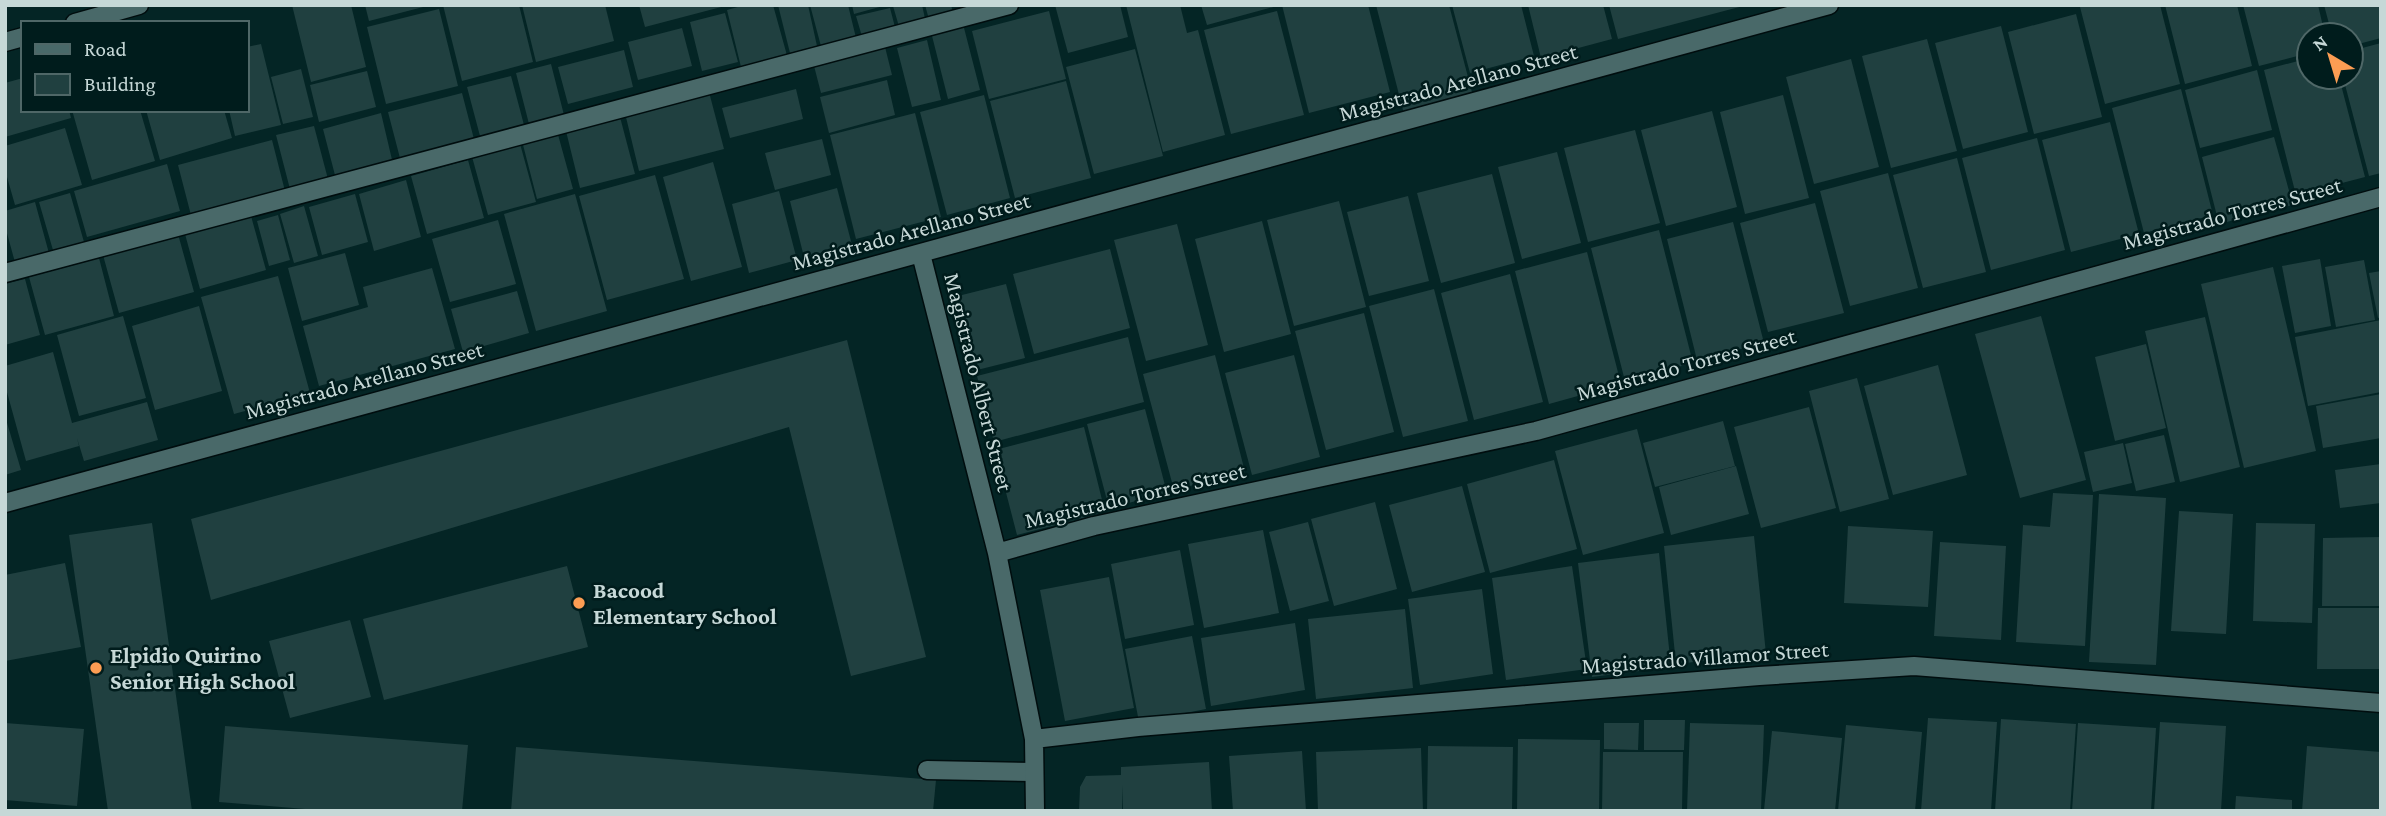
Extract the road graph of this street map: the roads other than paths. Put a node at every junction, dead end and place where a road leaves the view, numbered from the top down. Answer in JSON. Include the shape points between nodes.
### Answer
{"nodes":[{"id":1,"x":139,"y":5,"type":"edge"},
{"id":2,"x":1009,"y":5,"type":"edge"},
{"id":3,"x":1829,"y":5,"type":"edge"},
{"id":4,"x":82,"y":21,"type":"edge"},
{"id":5,"x":2381,"y":197,"type":"edge"},
{"id":6,"x":921,"y":254,"type":"junction"},
{"id":7,"x":5,"y":273,"type":"edge"},
{"id":8,"x":5,"y":503,"type":"edge"},
{"id":9,"x":997,"y":553,"type":"junction"},
{"id":10,"x":2381,"y":703,"type":"edge"},
{"id":11,"x":1034,"y":740,"type":"junction"},
{"id":12,"x":927,"y":769,"type":"dead end"},
{"id":13,"x":1034,"y":772,"type":"junction"},
{"id":14,"x":1035,"y":811,"type":"edge"}],
"edges":[{"from":1,"to":4,"type":"street"},
{"from":2,"to":7,"type":"street"},
{"from":3,"to":6,"type":"street","name":"Magistrado Arellano Street"},
{"from":5,"to":9,"type":"street","name":"Magistrado Torres Street","via":[[1536,431],[1094,526]]},
{"from":6,"to":8,"type":"street","name":"Magistrado Arellano Street"},
{"from":6,"to":9,"type":"street","name":"Magistrado Albert Street"},
{"from":9,"to":11,"type":"street","name":"Magistrado Albert Street"},
{"from":10,"to":11,"type":"street","name":"Magistrado Villamor Street","via":[[1914,666],[1138,727]]},
{"from":11,"to":13,"type":"street","name":"Magistrado Albert Street"},
{"from":12,"to":13,"type":"street"},
{"from":13,"to":14,"type":"street","name":"Magistrado Albert Street"}]}
